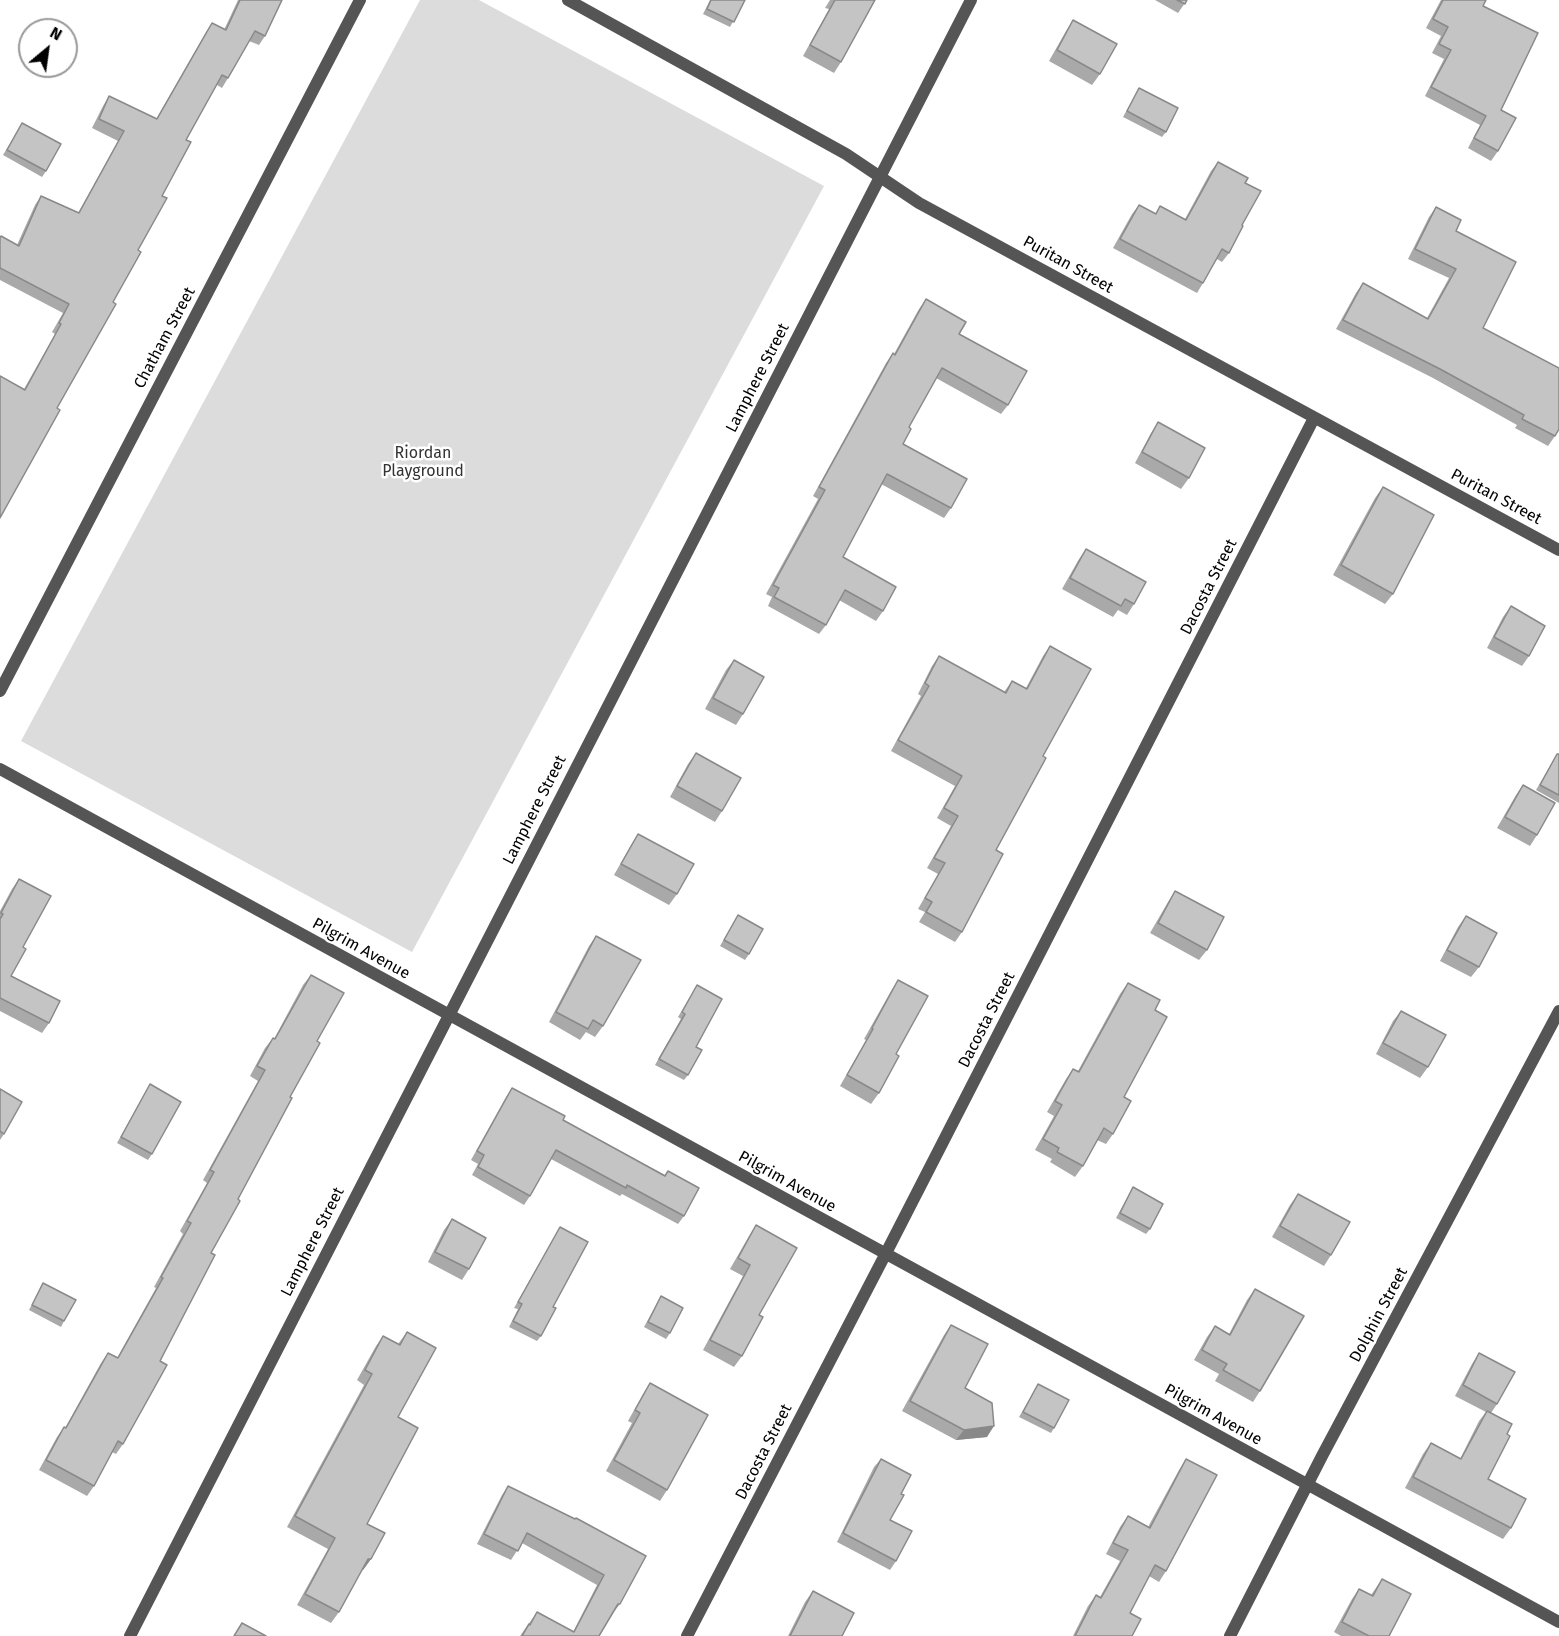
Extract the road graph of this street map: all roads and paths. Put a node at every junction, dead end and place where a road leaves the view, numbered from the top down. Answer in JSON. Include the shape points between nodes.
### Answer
{"nodes":[{"id":1,"x":360,"y":0,"type":"edge"},
{"id":2,"x":568,"y":0,"type":"edge"},
{"id":3,"x":971,"y":0,"type":"edge"},
{"id":4,"x":881,"y":176,"type":"junction"},
{"id":5,"x":1314,"y":418,"type":"junction"},
{"id":6,"x":1559,"y":550,"type":"edge"},
{"id":7,"x":0,"y":691,"type":"edge"},
{"id":8,"x":0,"y":769,"type":"edge"},
{"id":9,"x":1559,"y":1011,"type":"edge"},
{"id":10,"x":448,"y":1016,"type":"junction"},
{"id":11,"x":885,"y":1255,"type":"junction"},
{"id":12,"x":1308,"y":1485,"type":"junction"},
{"id":13,"x":1559,"y":1622,"type":"edge"},
{"id":14,"x":130,"y":1636,"type":"edge"},
{"id":15,"x":687,"y":1636,"type":"edge"},
{"id":16,"x":1230,"y":1636,"type":"edge"}],
"edges":[{"from":1,"to":7,"type":"street","name":"Chatham Street"},
{"from":2,"to":4,"type":"street","name":"Puritan Street"},
{"from":3,"to":4,"type":"street","name":"Lamphere Street"},
{"from":4,"to":5,"type":"street","name":"Puritan Street","via":[[919,203]]},
{"from":4,"to":10,"type":"street","name":"Lamphere Street"},
{"from":5,"to":6,"type":"street","name":"Puritan Street"},
{"from":5,"to":11,"type":"street","name":"Dacosta Street"},
{"from":8,"to":10,"type":"street","name":"Pilgrim Avenue"},
{"from":9,"to":12,"type":"street","name":"Dolphin Street"},
{"from":10,"to":11,"type":"street","name":"Pilgrim Avenue"},
{"from":10,"to":14,"type":"street","name":"Lamphere Street"},
{"from":11,"to":12,"type":"street","name":"Pilgrim Avenue"},
{"from":11,"to":15,"type":"street","name":"Dacosta Street"},
{"from":12,"to":13,"type":"street","name":"Pilgrim Avenue"},
{"from":12,"to":16,"type":"street","name":"Dolphin Street"}]}
